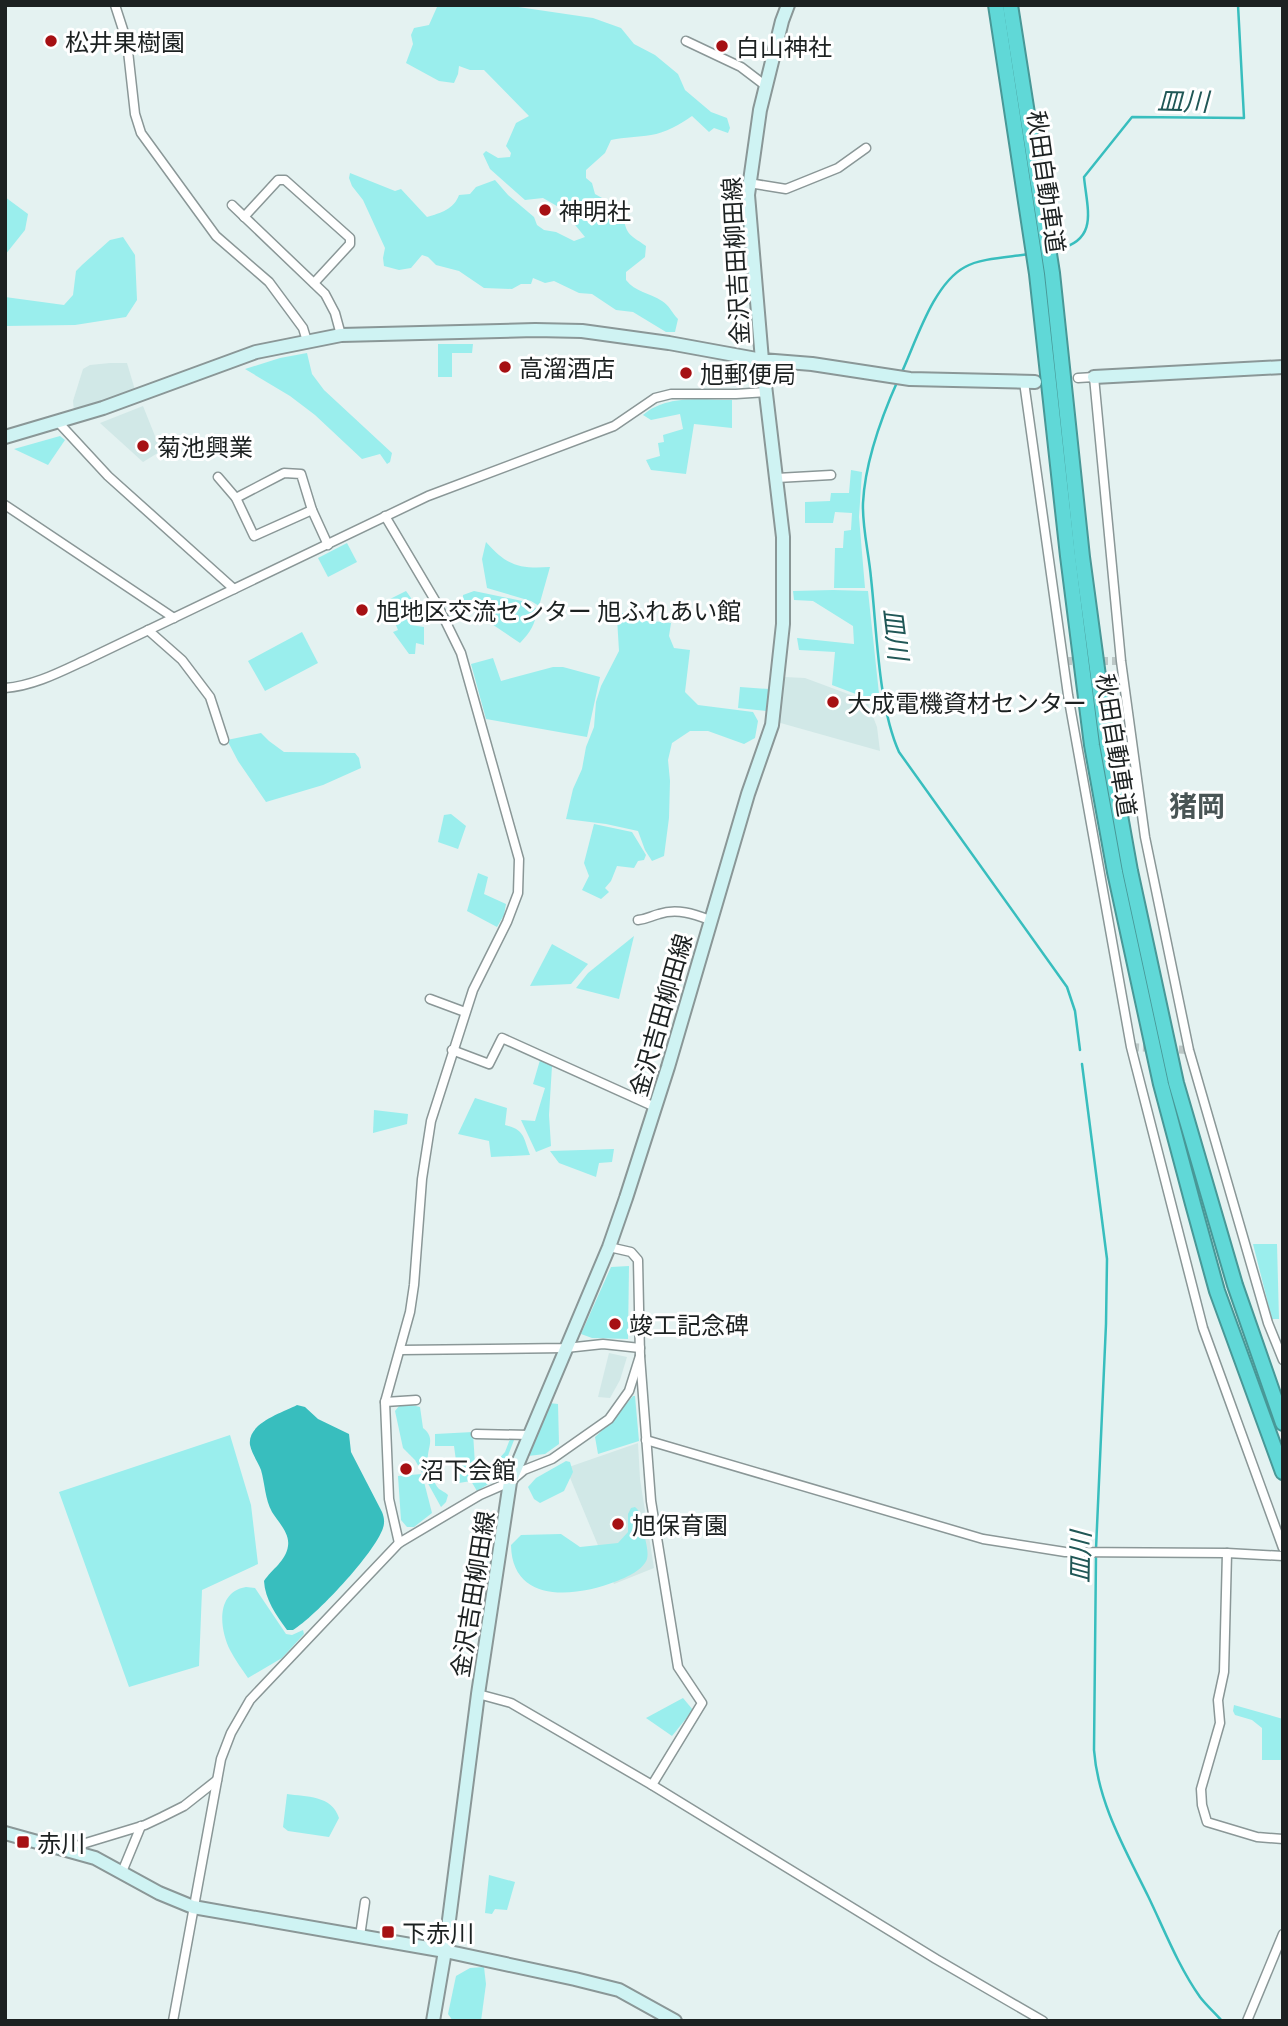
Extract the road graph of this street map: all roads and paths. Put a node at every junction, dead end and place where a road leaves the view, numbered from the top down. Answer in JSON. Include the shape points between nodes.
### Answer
{"nodes":[{"id":1,"x":115,"y":5,"type":"edge"},
{"id":2,"x":788,"y":5,"type":"edge"},
{"id":3,"x":996,"y":5,"type":"edge"},
{"id":4,"x":1010,"y":5,"type":"edge"},
{"id":5,"x":686,"y":41,"type":"dead end"},
{"id":6,"x":766,"y":86,"type":"junction"},
{"id":7,"x":866,"y":148,"type":"dead end"},
{"id":8,"x":749,"y":183,"type":"junction"},
{"id":9,"x":232,"y":205,"type":"dead end"},
{"id":10,"x":244,"y":217,"type":"junction"},
{"id":11,"x":314,"y":283,"type":"junction"},
{"id":12,"x":341,"y":335,"type":"junction"},
{"id":13,"x":307,"y":341,"type":"junction"},
{"id":14,"x":762,"y":360,"type":"junction"},
{"id":15,"x":1283,"y":368,"type":"edge"},
{"id":16,"x":1094,"y":377,"type":"junction"},
{"id":17,"x":1078,"y":378,"type":"dead end"},
{"id":18,"x":1029,"y":382,"type":"joint"},
{"id":19,"x":766,"y":392,"type":"junction"},
{"id":20,"x":58,"y":422,"type":"junction"},
{"id":21,"x":5,"y":437,"type":"edge"},
{"id":22,"x":831,"y":475,"type":"dead end"},
{"id":23,"x":218,"y":477,"type":"dead end"},
{"id":24,"x":777,"y":478,"type":"junction"},
{"id":25,"x":236,"y":498,"type":"junction"},
{"id":26,"x":5,"y":505,"type":"edge"},
{"id":27,"x":312,"y":510,"type":"junction"},
{"id":28,"x":385,"y":516,"type":"junction"},
{"id":29,"x":328,"y":545,"type":"junction"},
{"id":30,"x":234,"y":589,"type":"junction"},
{"id":31,"x":174,"y":618,"type":"junction"},
{"id":32,"x":148,"y":630,"type":"junction"},
{"id":33,"x":5,"y":688,"type":"edge"},
{"id":34,"x":224,"y":740,"type":"dead end"},
{"id":35,"x":638,"y":920,"type":"dead end"},
{"id":36,"x":710,"y":920,"type":"junction"},
{"id":37,"x":430,"y":999,"type":"dead end"},
{"id":38,"x":465,"y":1012,"type":"junction"},
{"id":39,"x":452,"y":1049,"type":"junction"},
{"id":40,"x":655,"y":1107,"type":"junction"},
{"id":41,"x":609,"y":1247,"type":"junction"},
{"id":42,"x":566,"y":1348,"type":"junction"},
{"id":43,"x":401,"y":1350,"type":"junction"},
{"id":44,"x":640,"y":1352,"type":"junction"},
{"id":45,"x":1283,"y":1360,"type":"edge"},
{"id":46,"x":416,"y":1400,"type":"dead end"},
{"id":47,"x":385,"y":1402,"type":"junction"},
{"id":48,"x":1283,"y":1423,"type":"edge"},
{"id":49,"x":476,"y":1434,"type":"dead end"},
{"id":50,"x":530,"y":1435,"type":"junction"},
{"id":51,"x":646,"y":1440,"type":"junction"},
{"id":52,"x":1283,"y":1472,"type":"edge"},
{"id":53,"x":510,"y":1482,"type":"junction"},
{"id":54,"x":399,"y":1543,"type":"junction"},
{"id":55,"x":1283,"y":1548,"type":"edge"},
{"id":56,"x":1227,"y":1553,"type":"junction"},
{"id":57,"x":1283,"y":1556,"type":"edge"},
{"id":58,"x":478,"y":1694,"type":"junction"},
{"id":59,"x":217,"y":1780,"type":"junction"},
{"id":60,"x":652,"y":1786,"type":"junction"},
{"id":61,"x":141,"y":1826,"type":"junction"},
{"id":62,"x":5,"y":1833,"type":"edge"},
{"id":63,"x":1283,"y":1839,"type":"edge"},
{"id":64,"x":77,"y":1852,"type":"junction"},
{"id":65,"x":122,"y":1872,"type":"junction"},
{"id":66,"x":365,"y":1902,"type":"dead end"},
{"id":67,"x":193,"y":1906,"type":"junction"},
{"id":68,"x":1283,"y":1934,"type":"edge"},
{"id":69,"x":360,"y":1936,"type":"junction"},
{"id":70,"x":445,"y":1951,"type":"junction"},
{"id":71,"x":173,"y":2021,"type":"edge"},
{"id":72,"x":433,"y":2021,"type":"edge"},
{"id":73,"x":675,"y":2021,"type":"edge"},
{"id":74,"x":1043,"y":2021,"type":"edge"},
{"id":75,"x":1247,"y":2021,"type":"edge"}],
"edges":[{"from":1,"to":13,"type":"street","via":[[127,42],[141,133],[216,236],[269,282],[303,328]]},
{"from":2,"to":6,"type":"main road","name":"金沢吉田柳田線"},
{"from":3,"to":52,"type":"highway","name":"秋田自動車道","via":[[1037,274],[1092,745],[1115,872],[1161,1084],[1193,1205],[1217,1290]]},
{"from":4,"to":48,"type":"highway","name":"秋田自動車道","via":[[1052,273],[1107,743],[1130,871],[1176,1083],[1235,1285]]},
{"from":5,"to":6,"type":"street"},
{"from":6,"to":8,"type":"main road","name":"金沢吉田柳田線"},
{"from":7,"to":8,"type":"street","via":[[838,168],[786,189]]},
{"from":8,"to":14,"type":"main road","name":"金沢吉田柳田線"},
{"from":9,"to":10,"type":"street"},
{"from":10,"to":11,"type":"street"},
{"from":10,"to":11,"type":"street","via":[[278,180],[285,180],[350,238],[350,244]]},
{"from":11,"to":12,"type":"street","via":[[335,313]]},
{"from":12,"to":13,"type":"main road"},
{"from":12,"to":14,"type":"main road","via":[[582,331]]},
{"from":13,"to":20,"type":"main road","via":[[257,352]]},
{"from":14,"to":18,"type":"main road","via":[[910,379]]},
{"from":14,"to":19,"type":"main road","name":"金沢吉田柳田線"},
{"from":15,"to":16,"type":"main road"},
{"from":16,"to":17,"type":"street"},
{"from":16,"to":45,"type":"street","via":[[1121,661],[1145,837],[1189,1050],[1268,1323]]},
{"from":18,"to":55,"type":"street","via":[[1068,695],[1130,1048],[1203,1328]]},
{"from":19,"to":24,"type":"main road","name":"金沢吉田柳田線"},
{"from":19,"to":28,"type":"street","via":[[655,398],[614,426]]},
{"from":20,"to":21,"type":"main road"},
{"from":20,"to":30,"type":"street","via":[[108,475]]},
{"from":22,"to":24,"type":"street"},
{"from":23,"to":25,"type":"street"},
{"from":24,"to":36,"type":"main road","name":"金沢吉田柳田線","via":[[785,582],[772,725]]},
{"from":25,"to":27,"type":"street","via":[[254,536]]},
{"from":25,"to":27,"type":"street","via":[[284,474],[301,474]]},
{"from":26,"to":31,"type":"street"},
{"from":27,"to":29,"type":"street"},
{"from":28,"to":29,"type":"street"},
{"from":28,"to":38,"type":"street","via":[[461,653],[519,859],[518,893]]},
{"from":29,"to":30,"type":"street"},
{"from":30,"to":31,"type":"street"},
{"from":31,"to":32,"type":"street"},
{"from":32,"to":33,"type":"street","via":[[45,678]]},
{"from":32,"to":34,"type":"street","via":[[182,660],[209,696]]},
{"from":35,"to":36,"type":"street","via":[[674,911]]},
{"from":36,"to":40,"type":"main road","name":"金沢吉田柳田線"},
{"from":37,"to":38,"type":"street"},
{"from":38,"to":39,"type":"street"},
{"from":39,"to":40,"type":"street","via":[[489,1064],[502,1038]]},
{"from":39,"to":43,"type":"street","via":[[431,1121],[414,1285]]},
{"from":40,"to":41,"type":"main road","name":"金沢吉田柳田線"},
{"from":41,"to":42,"type":"main road","name":"金沢吉田柳田線"},
{"from":41,"to":44,"type":"street","via":[[631,1252],[638,1260]]},
{"from":42,"to":43,"type":"street"},
{"from":42,"to":44,"type":"street","via":[[603,1344]]},
{"from":42,"to":50,"type":"main road","name":"金沢吉田柳田線"},
{"from":43,"to":47,"type":"street"},
{"from":44,"to":51,"type":"street"},
{"from":44,"to":53,"type":"street","via":[[629,1391],[609,1419]]},
{"from":46,"to":47,"type":"street"},
{"from":47,"to":54,"type":"street","via":[[389,1499]]},
{"from":49,"to":50,"type":"street"},
{"from":50,"to":53,"type":"main road","name":"金沢吉田柳田線"},
{"from":51,"to":56,"type":"street","via":[[982,1539],[1043,1550]]},
{"from":51,"to":60,"type":"street","via":[[651,1501],[678,1667],[702,1703]]},
{"from":53,"to":54,"type":"street"},
{"from":53,"to":58,"type":"main road","name":"金沢吉田柳田線"},
{"from":54,"to":59,"type":"street","via":[[250,1700],[231,1733]]},
{"from":56,"to":57,"type":"street"},
{"from":56,"to":63,"type":"street","via":[[1220,1723],[1201,1788],[1202,1805],[1207,1822],[1257,1838]]},
{"from":58,"to":60,"type":"street","via":[[511,1703]]},
{"from":58,"to":70,"type":"main road","name":"金沢吉田柳田線"},
{"from":59,"to":61,"type":"street","via":[[184,1806]]},
{"from":59,"to":67,"type":"street"},
{"from":60,"to":74,"type":"street"},
{"from":61,"to":64,"type":"street","via":[[79,1845]]},
{"from":61,"to":65,"type":"street"},
{"from":62,"to":64,"type":"main road"},
{"from":64,"to":65,"type":"main road"},
{"from":65,"to":67,"type":"main road"},
{"from":66,"to":69,"type":"street"},
{"from":67,"to":69,"type":"main road"},
{"from":67,"to":71,"type":"street"},
{"from":68,"to":75,"type":"street"},
{"from":69,"to":70,"type":"main road"},
{"from":70,"to":72,"type":"main road","name":"金沢吉田柳田線"},
{"from":70,"to":73,"type":"main road","via":[[619,1990]]}]}
